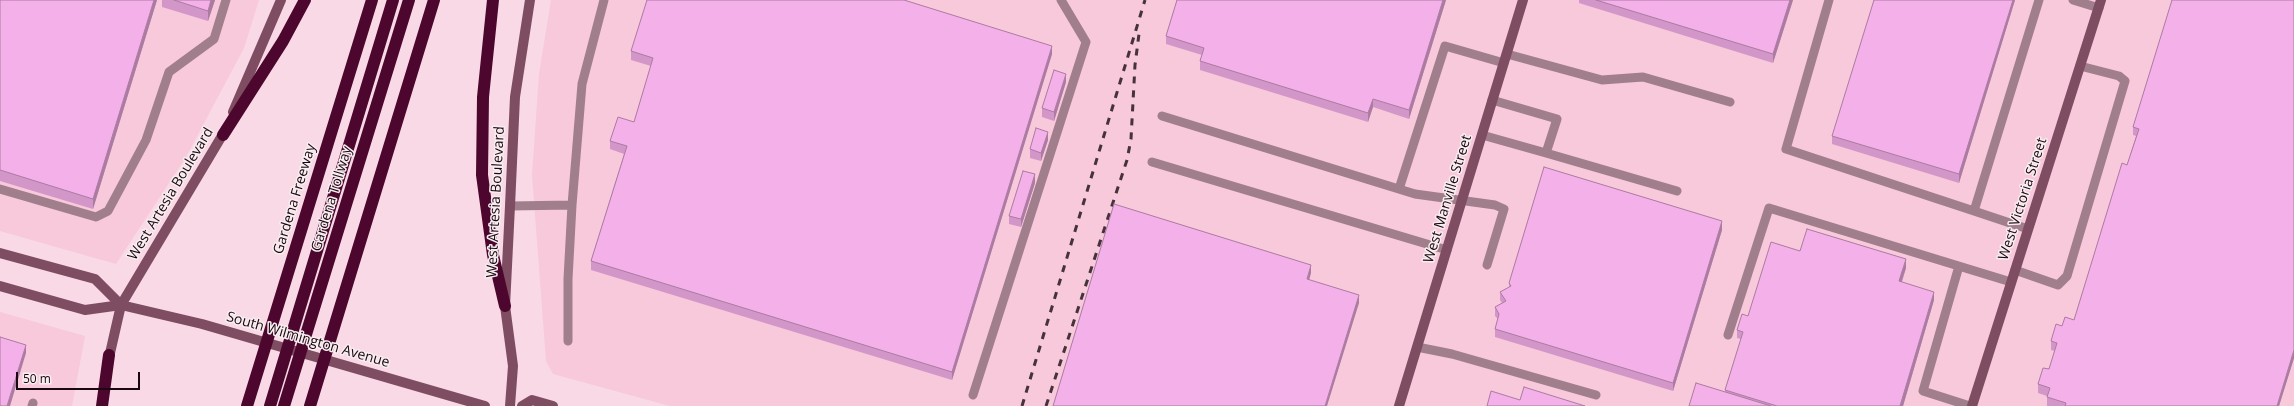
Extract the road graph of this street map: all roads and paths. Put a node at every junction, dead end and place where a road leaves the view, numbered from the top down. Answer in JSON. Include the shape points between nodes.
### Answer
{"nodes":[{"id":1,"x":226,"y":0,"type":"edge"},
{"id":2,"x":281,"y":0,"type":"edge"},
{"id":3,"x":305,"y":0,"type":"edge"},
{"id":4,"x":372,"y":0,"type":"edge"},
{"id":5,"x":393,"y":0,"type":"edge"},
{"id":6,"x":409,"y":0,"type":"edge"},
{"id":7,"x":434,"y":0,"type":"edge"},
{"id":8,"x":493,"y":0,"type":"edge"},
{"id":9,"x":530,"y":0,"type":"edge"},
{"id":10,"x":604,"y":0,"type":"edge"},
{"id":11,"x":1061,"y":0,"type":"edge"},
{"id":12,"x":1523,"y":0,"type":"edge"},
{"id":13,"x":1829,"y":0,"type":"edge"},
{"id":14,"x":2039,"y":0,"type":"edge"},
{"id":15,"x":2074,"y":0,"type":"edge"},
{"id":16,"x":2100,"y":4,"type":"edge"},
{"id":17,"x":1505,"y":59,"type":"junction"},
{"id":18,"x":2080,"y":66,"type":"junction"},
{"id":19,"x":1492,"y":100,"type":"junction"},
{"id":20,"x":1730,"y":102,"type":"dead end"},
{"id":21,"x":1162,"y":116,"type":"dead end"},
{"id":22,"x":223,"y":135,"type":"junction"},
{"id":23,"x":1482,"y":135,"type":"junction"},
{"id":24,"x":1546,"y":153,"type":"junction"},
{"id":25,"x":1152,"y":162,"type":"dead end"},
{"id":26,"x":0,"y":189,"type":"edge"},
{"id":27,"x":1399,"y":189,"type":"junction"},
{"id":28,"x":1677,"y":191,"type":"dead end"},
{"id":29,"x":1461,"y":202,"type":"junction"},
{"id":30,"x":572,"y":205,"type":"junction"},
{"id":31,"x":510,"y":206,"type":"junction"},
{"id":32,"x":1974,"y":211,"type":"junction"},
{"id":33,"x":2028,"y":229,"type":"junction"},
{"id":34,"x":1447,"y":250,"type":"junction"},
{"id":35,"x":0,"y":253,"type":"edge"},
{"id":36,"x":1487,"y":265,"type":"dead end"},
{"id":37,"x":1959,"y":266,"type":"junction"},
{"id":38,"x":2015,"y":270,"type":"junction"},
{"id":39,"x":2012,"y":282,"type":"junction"},
{"id":40,"x":0,"y":286,"type":"edge"},
{"id":41,"x":121,"y":305,"type":"junction"},
{"id":42,"x":505,"y":306,"type":"junction"},
{"id":43,"x":1728,"y":335,"type":"dead end"},
{"id":44,"x":568,"y":341,"type":"dead end"},
{"id":45,"x":1417,"y":347,"type":"junction"},
{"id":46,"x":109,"y":356,"type":"junction"},
{"id":47,"x":973,"y":395,"type":"dead end"},
{"id":48,"x":1596,"y":395,"type":"dead end"},
{"id":49,"x":99,"y":406,"type":"edge"},
{"id":50,"x":102,"y":406,"type":"edge"},
{"id":51,"x":247,"y":406,"type":"edge"},
{"id":52,"x":270,"y":406,"type":"edge"},
{"id":53,"x":284,"y":406,"type":"edge"},
{"id":54,"x":310,"y":406,"type":"edge"},
{"id":55,"x":485,"y":406,"type":"edge"},
{"id":56,"x":510,"y":406,"type":"edge"},
{"id":57,"x":522,"y":406,"type":"edge"},
{"id":58,"x":553,"y":406,"type":"edge"},
{"id":59,"x":1399,"y":406,"type":"edge"},
{"id":60,"x":1971,"y":406,"type":"edge"}],
"edges":[{"from":1,"to":26,"type":"lane","via":[[214,39],[169,72],[146,140],[108,211],[96,216]]},
{"from":2,"to":22,"type":"main road","name":"West Artesia Boulevard"},
{"from":3,"to":22,"type":"highway","via":[[283,41]]},
{"from":4,"to":51,"type":"highway","name":"Gardena Freeway"},
{"from":5,"to":52,"type":"highway","name":"Gardena Tollway"},
{"from":6,"to":53,"type":"highway","name":"Gardena Tollway"},
{"from":7,"to":54,"type":"highway"},
{"from":8,"to":42,"type":"highway","via":[[483,97],[482,175],[494,255]]},
{"from":9,"to":31,"type":"main road","name":"West Artesia Boulevard","via":[[516,97]]},
{"from":10,"to":30,"type":"lane","via":[[582,84]]},
{"from":11,"to":47,"type":"lane","via":[[1086,42]]},
{"from":12,"to":17,"type":"main road","name":"West Manville Street"},
{"from":13,"to":32,"type":"lane","via":[[1786,149]]},
{"from":14,"to":32,"type":"lane"},
{"from":15,"to":16,"type":"lane"},
{"from":16,"to":18,"type":"main road","name":"West Victoria Street"},
{"from":17,"to":19,"type":"main road","name":"West Manville Street"},
{"from":17,"to":20,"type":"lane","via":[[1602,80],[1643,77]]},
{"from":17,"to":27,"type":"lane","via":[[1445,46]]},
{"from":18,"to":33,"type":"main road","name":"West Victoria Street"},
{"from":18,"to":38,"type":"lane","via":[[2119,76],[2125,81],[2067,276],[2058,286]]},
{"from":19,"to":23,"type":"main road","name":"West Manville Street"},
{"from":19,"to":24,"type":"lane","via":[[1557,119]]},
{"from":21,"to":27,"type":"lane"},
{"from":22,"to":41,"type":"main road","name":"West Artesia Boulevard"},
{"from":23,"to":24,"type":"lane"},
{"from":23,"to":29,"type":"main road","name":"West Manville Street"},
{"from":24,"to":28,"type":"lane"},
{"from":25,"to":34,"type":"lane"},
{"from":27,"to":29,"type":"lane"},
{"from":29,"to":34,"type":"main road","name":"West Manville Street"},
{"from":29,"to":36,"type":"lane","via":[[1495,205],[1504,209]]},
{"from":30,"to":31,"type":"lane"},
{"from":30,"to":44,"type":"lane"},
{"from":31,"to":42,"type":"main road","name":"West Artesia Boulevard"},
{"from":32,"to":33,"type":"lane"},
{"from":33,"to":38,"type":"main road","name":"West Victoria Street"},
{"from":34,"to":45,"type":"main road","name":"West Manville Street"},
{"from":35,"to":41,"type":"main road","via":[[95,279]]},
{"from":37,"to":39,"type":"lane"},
{"from":37,"to":43,"type":"lane","via":[[1769,208]]},
{"from":37,"to":60,"type":"lane","via":[[1923,390]]},
{"from":38,"to":39,"type":"main road","name":"West Victoria Street"},
{"from":39,"to":60,"type":"main road","name":"West Victoria Street"},
{"from":40,"to":41,"type":"main road","name":"South Wilmington Avenue","via":[[85,310]]},
{"from":41,"to":46,"type":"main road","name":"West Artesia Boulevard"},
{"from":41,"to":55,"type":"main road","name":"South Wilmington Avenue","via":[[202,324]]},
{"from":42,"to":56,"type":"main road","name":"West Artesia Boulevard","via":[[513,366]]},
{"from":45,"to":48,"type":"lane","via":[[1452,354]]},
{"from":45,"to":59,"type":"main road","name":"West Manville Street"},
{"from":46,"to":49,"type":"main road","name":"West Artesia Boulevard"},
{"from":46,"to":50,"type":"highway"},
{"from":57,"to":58,"type":"main road","via":[[532,400]]}]}
